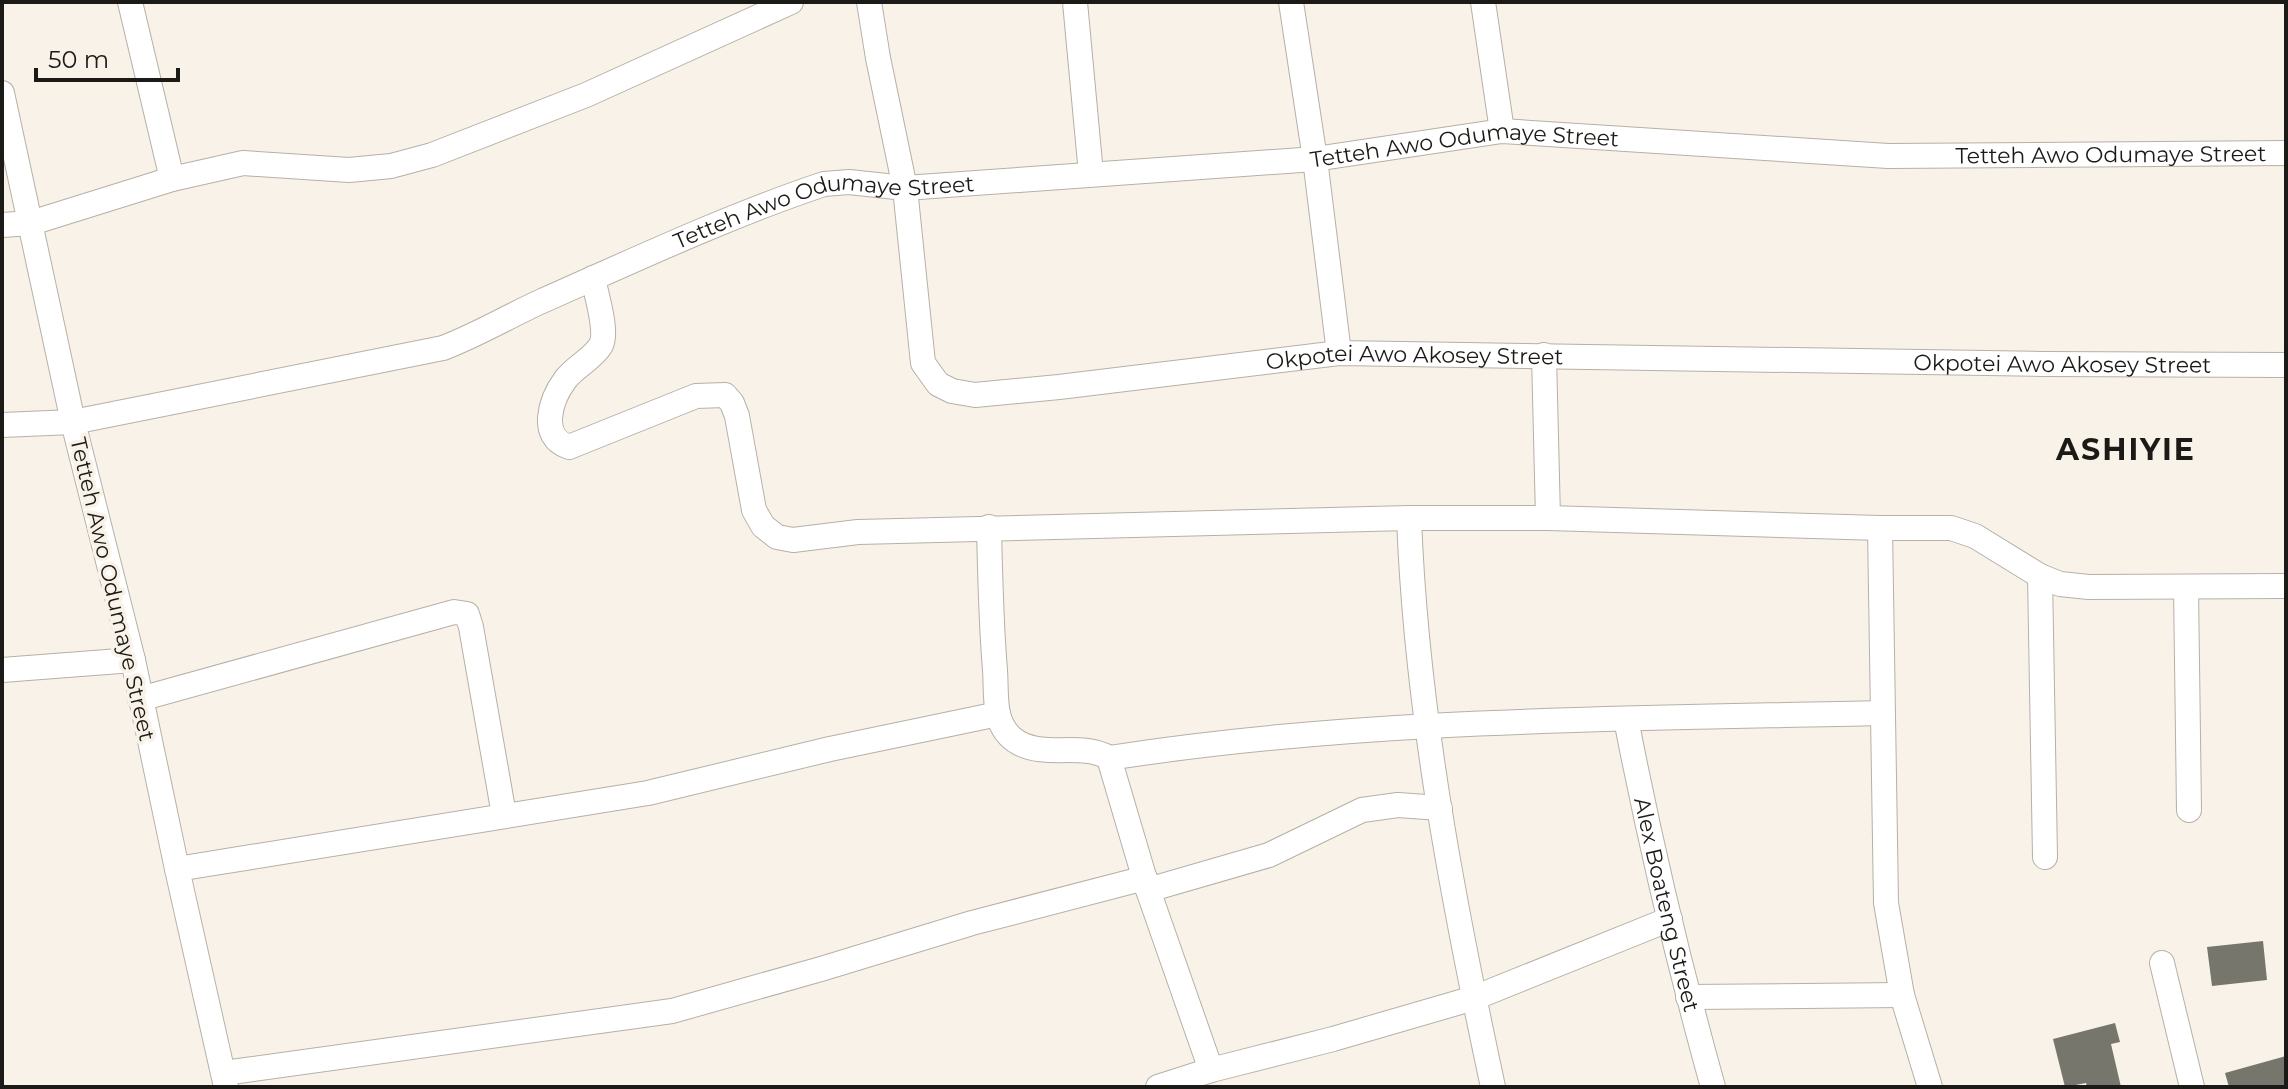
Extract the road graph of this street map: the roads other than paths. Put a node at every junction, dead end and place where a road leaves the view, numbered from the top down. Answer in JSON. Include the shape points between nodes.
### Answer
{"nodes":[{"id":1,"x":130,"y":2,"type":"edge"},
{"id":2,"x":791,"y":2,"type":"edge"},
{"id":3,"x":869,"y":2,"type":"edge"},
{"id":4,"x":1075,"y":2,"type":"edge"},
{"id":5,"x":1291,"y":2,"type":"edge"},
{"id":6,"x":1483,"y":2,"type":"edge"},
{"id":7,"x":2,"y":93,"type":"edge"},
{"id":8,"x":1502,"y":131,"type":"junction"},
{"id":9,"x":2286,"y":153,"type":"edge"},
{"id":10,"x":1315,"y":159,"type":"junction"},
{"id":11,"x":1091,"y":174,"type":"junction"},
{"id":12,"x":172,"y":179,"type":"junction"},
{"id":13,"x":905,"y":188,"type":"junction"},
{"id":14,"x":31,"y":223,"type":"junction"},
{"id":15,"x":2,"y":225,"type":"edge"},
{"id":16,"x":593,"y":278,"type":"junction"},
{"id":17,"x":1339,"y":353,"type":"junction"},
{"id":18,"x":1544,"y":355,"type":"junction"},
{"id":19,"x":2286,"y":365,"type":"edge"},
{"id":20,"x":73,"y":422,"type":"junction"},
{"id":21,"x":2,"y":425,"type":"edge"},
{"id":22,"x":1409,"y":518,"type":"junction"},
{"id":23,"x":1548,"y":518,"type":"junction"},
{"id":24,"x":989,"y":527,"type":"junction"},
{"id":25,"x":1880,"y":528,"type":"junction"},
{"id":26,"x":2040,"y":576,"type":"junction"},
{"id":27,"x":2286,"y":586,"type":"edge"},
{"id":28,"x":2186,"y":588,"type":"junction"},
{"id":29,"x":133,"y":660,"type":"junction"},
{"id":30,"x":2,"y":670,"type":"edge"},
{"id":31,"x":140,"y":699,"type":"junction"},
{"id":32,"x":1883,"y":713,"type":"junction"},
{"id":33,"x":998,"y":714,"type":"junction"},
{"id":34,"x":1626,"y":719,"type":"junction"},
{"id":35,"x":1428,"y":725,"type":"junction"},
{"id":36,"x":1109,"y":758,"type":"junction"},
{"id":37,"x":1440,"y":808,"type":"junction"},
{"id":38,"x":2189,"y":810,"type":"dead end"},
{"id":39,"x":504,"y":815,"type":"junction"},
{"id":40,"x":2045,"y":857,"type":"dead end"},
{"id":41,"x":177,"y":869,"type":"junction"},
{"id":42,"x":1146,"y":884,"type":"junction"},
{"id":43,"x":1670,"y":919,"type":"junction"},
{"id":44,"x":2162,"y":963,"type":"dead end"},
{"id":45,"x":1902,"y":995,"type":"junction"},
{"id":46,"x":1688,"y":997,"type":"junction"},
{"id":47,"x":1474,"y":998,"type":"junction"},
{"id":48,"x":1211,"y":1070,"type":"junction"},
{"id":49,"x":225,"y":1080,"type":"edge"},
{"id":50,"x":1158,"y":1087,"type":"edge"},
{"id":51,"x":1493,"y":1087,"type":"edge"},
{"id":52,"x":1713,"y":1087,"type":"edge"},
{"id":53,"x":1930,"y":1087,"type":"edge"},
{"id":54,"x":2192,"y":1087,"type":"edge"}],
"edges":[{"from":1,"to":12,"type":"street"},
{"from":2,"to":12,"type":"street","via":[[586,95],[432,155],[349,170],[243,163]]},
{"from":3,"to":13,"type":"street","name":"Okpotei Awo Akosey Street"},
{"from":4,"to":11,"type":"street"},
{"from":5,"to":10,"type":"street"},
{"from":6,"to":8,"type":"street"},
{"from":7,"to":14,"type":"street"},
{"from":8,"to":9,"type":"street","name":"Tetteh Awo Odumaye Street","via":[[1888,156]]},
{"from":8,"to":10,"type":"street","name":"Tetteh Awo Odumaye Street"},
{"from":10,"to":11,"type":"street","name":"Tetteh Awo Odumaye Street"},
{"from":10,"to":17,"type":"street"},
{"from":11,"to":13,"type":"street","name":"Tetteh Awo Odumaye Street"},
{"from":12,"to":14,"type":"street"},
{"from":13,"to":16,"type":"street","name":"Tetteh Awo Odumaye Street","via":[[824,184]]},
{"from":13,"to":17,"type":"street","name":"Okpotei Awo Akosey Street","via":[[923,363],[938,384],[952,391],[975,395],[1059,387]]},
{"from":14,"to":15,"type":"street"},
{"from":14,"to":20,"type":"street"},
{"from":16,"to":20,"type":"street","name":"Tetteh Awo Odumaye Street","via":[[443,348]]},
{"from":16,"to":24,"type":"street","via":[[604,334],[600,346],[566,379],[550,409],[550,426],[559,444],[569,447],[587,441],[696,396],[725,395],[737,416],[754,510],[777,537]]},
{"from":17,"to":18,"type":"street","name":"Okpotei Awo Akosey Street"},
{"from":18,"to":19,"type":"street","name":"Okpotei Awo Akosey Street"},
{"from":18,"to":23,"type":"street"},
{"from":20,"to":21,"type":"street"},
{"from":20,"to":29,"type":"street","name":"Tetteh Awo Odumaye Street"},
{"from":22,"to":23,"type":"street"},
{"from":22,"to":24,"type":"street"},
{"from":22,"to":35,"type":"street"},
{"from":23,"to":25,"type":"street"},
{"from":24,"to":33,"type":"street"},
{"from":25,"to":26,"type":"street","via":[[1951,528],[1975,536]]},
{"from":25,"to":32,"type":"street"},
{"from":26,"to":28,"type":"street","via":[[2089,587]]},
{"from":26,"to":40,"type":"street"},
{"from":27,"to":28,"type":"street"},
{"from":28,"to":38,"type":"street"},
{"from":29,"to":30,"type":"street"},
{"from":29,"to":31,"type":"street","name":"Tetteh Awo Odumaye Street"},
{"from":31,"to":39,"type":"street","via":[[454,612],[467,614]]},
{"from":31,"to":41,"type":"street","name":"Tetteh Awo Odumaye Street"},
{"from":32,"to":34,"type":"street"},
{"from":32,"to":45,"type":"street","via":[[1886,903]]},
{"from":33,"to":36,"type":"street","via":[[1008,735],[1033,749],[1093,751]]},
{"from":33,"to":39,"type":"street","via":[[648,793]]},
{"from":34,"to":35,"type":"street"},
{"from":34,"to":43,"type":"street","name":"Alex Boateng Street"},
{"from":35,"to":36,"type":"street"},
{"from":35,"to":37,"type":"street"},
{"from":36,"to":42,"type":"street"},
{"from":37,"to":42,"type":"street","via":[[1398,805],[1362,810],[1269,855]]},
{"from":37,"to":47,"type":"street"},
{"from":39,"to":41,"type":"street"},
{"from":41,"to":49,"type":"street","name":"Tetteh Awo Odumaye Street"},
{"from":42,"to":48,"type":"street"},
{"from":42,"to":49,"type":"street","via":[[972,923],[672,1011]]},
{"from":43,"to":46,"type":"street","name":"Alex Boateng Street"},
{"from":43,"to":47,"type":"street"},
{"from":44,"to":54,"type":"street"},
{"from":45,"to":46,"type":"street"},
{"from":45,"to":53,"type":"street"},
{"from":46,"to":52,"type":"street","name":"Alex Boateng Street"},
{"from":47,"to":48,"type":"street"},
{"from":47,"to":51,"type":"street"},
{"from":48,"to":50,"type":"street"}]}
